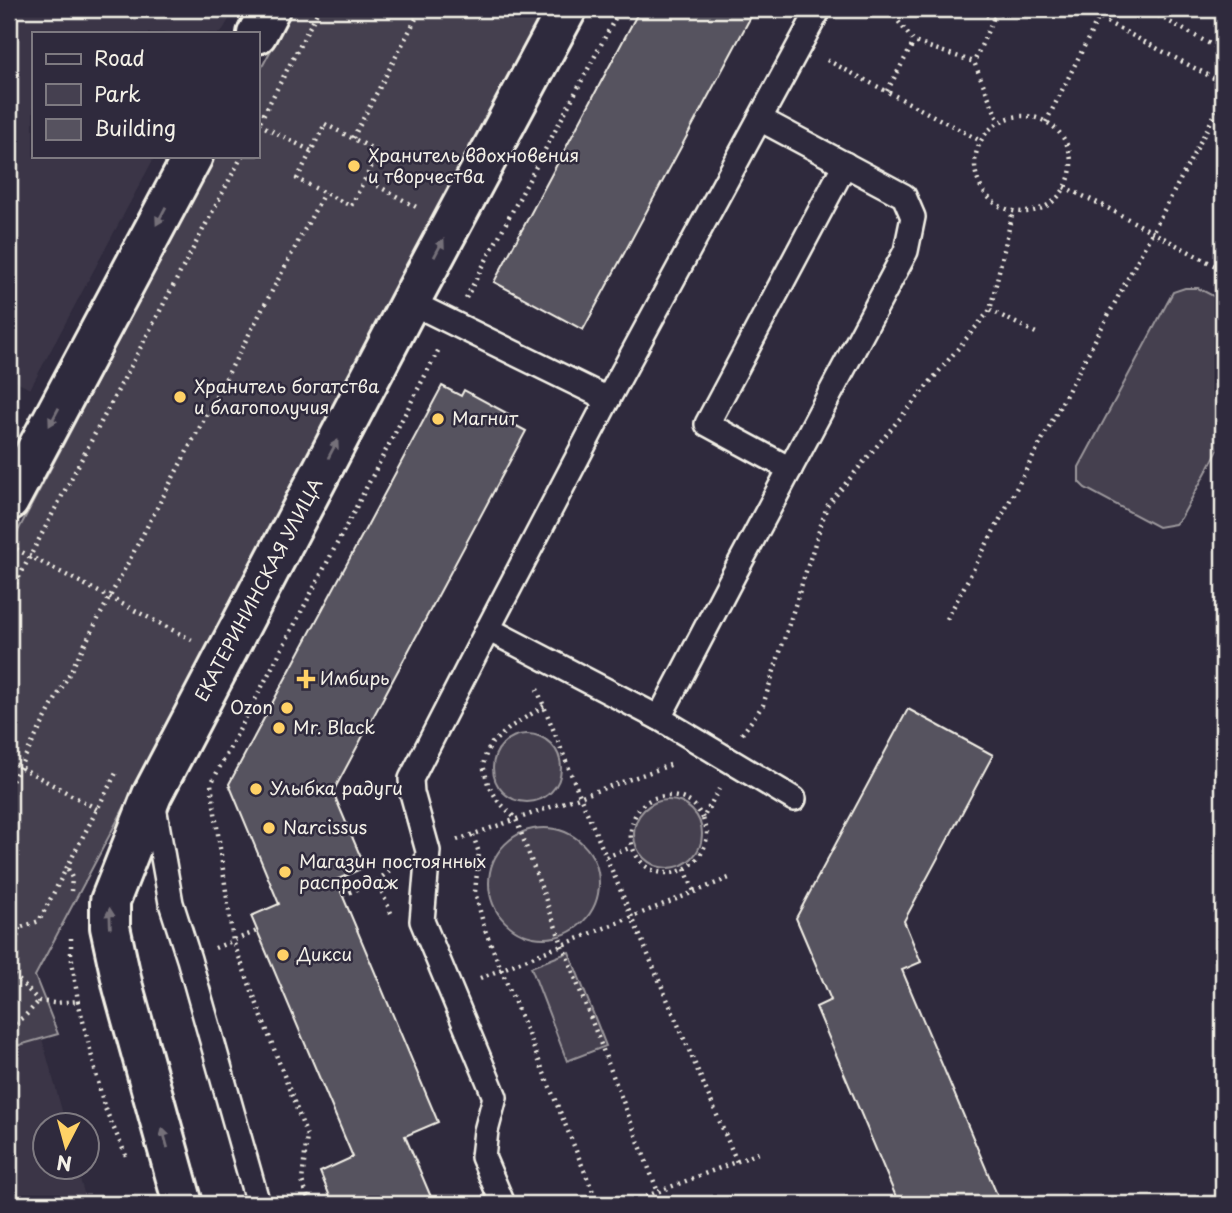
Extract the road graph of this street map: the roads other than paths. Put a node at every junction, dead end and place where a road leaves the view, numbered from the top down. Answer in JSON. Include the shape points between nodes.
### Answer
{"nodes":[{"id":1,"x":270,"y":9,"type":"edge"},
{"id":2,"x":567,"y":9,"type":"edge"},
{"id":3,"x":819,"y":9,"type":"edge"},
{"id":4,"x":258,"y":32,"type":"edge"},
{"id":5,"x":760,"y":119,"type":"junction"},
{"id":6,"x":192,"y":158,"type":"edge"},
{"id":7,"x":845,"y":164,"type":"junction"},
{"id":8,"x":410,"y":302,"type":"junction"},
{"id":9,"x":608,"y":399,"type":"junction"},
{"id":10,"x":790,"y":469,"type":"junction"},
{"id":11,"x":9,"y":501,"type":"edge"},
{"id":12,"x":488,"y":629,"type":"junction"},
{"id":13,"x":659,"y":718,"type":"junction"},
{"id":14,"x":152,"y":795,"type":"junction"},
{"id":15,"x":794,"y":799,"type":"dead end"},
{"id":16,"x":183,"y":1204,"type":"edge"},
{"id":17,"x":258,"y":1204,"type":"edge"},
{"id":18,"x":503,"y":1204,"type":"edge"}],
"edges":[{"from":1,"to":4,"type":"street"},
{"from":8,"to":2,"type":"street","name":"ЕКАТЕРИНИНСКАЯ УЛИЦА","one_way":true},
{"from":3,"to":5,"type":"lane"},
{"from":5,"to":7,"type":"lane"},
{"from":5,"to":9,"type":"lane"},
{"from":6,"to":11,"type":"street","one_way":true},
{"from":7,"to":10,"type":"lane","via":[[904,196],[913,217],[906,251]]},
{"from":7,"to":10,"type":"lane","via":[[707,424]]},
{"from":8,"to":9,"type":"lane"},
{"from":14,"to":8,"type":"street","name":"ЕКАТЕРИНИНСКАЯ УЛИЦА","one_way":true},
{"from":9,"to":12,"type":"lane"},
{"from":10,"to":13,"type":"lane"},
{"from":12,"to":13,"type":"lane"},
{"from":12,"to":18,"type":"lane","via":[[411,779],[428,851],[422,921],[495,1097],[483,1157]]},
{"from":13,"to":15,"type":"lane"},
{"from":16,"to":14,"type":"street","name":"ЕКАТЕРИНИНСКАЯ УЛИЦА","one_way":true,"via":[[110,927],[110,901]]},
{"from":14,"to":17,"type":"lane","via":[[171,903]]}]}
